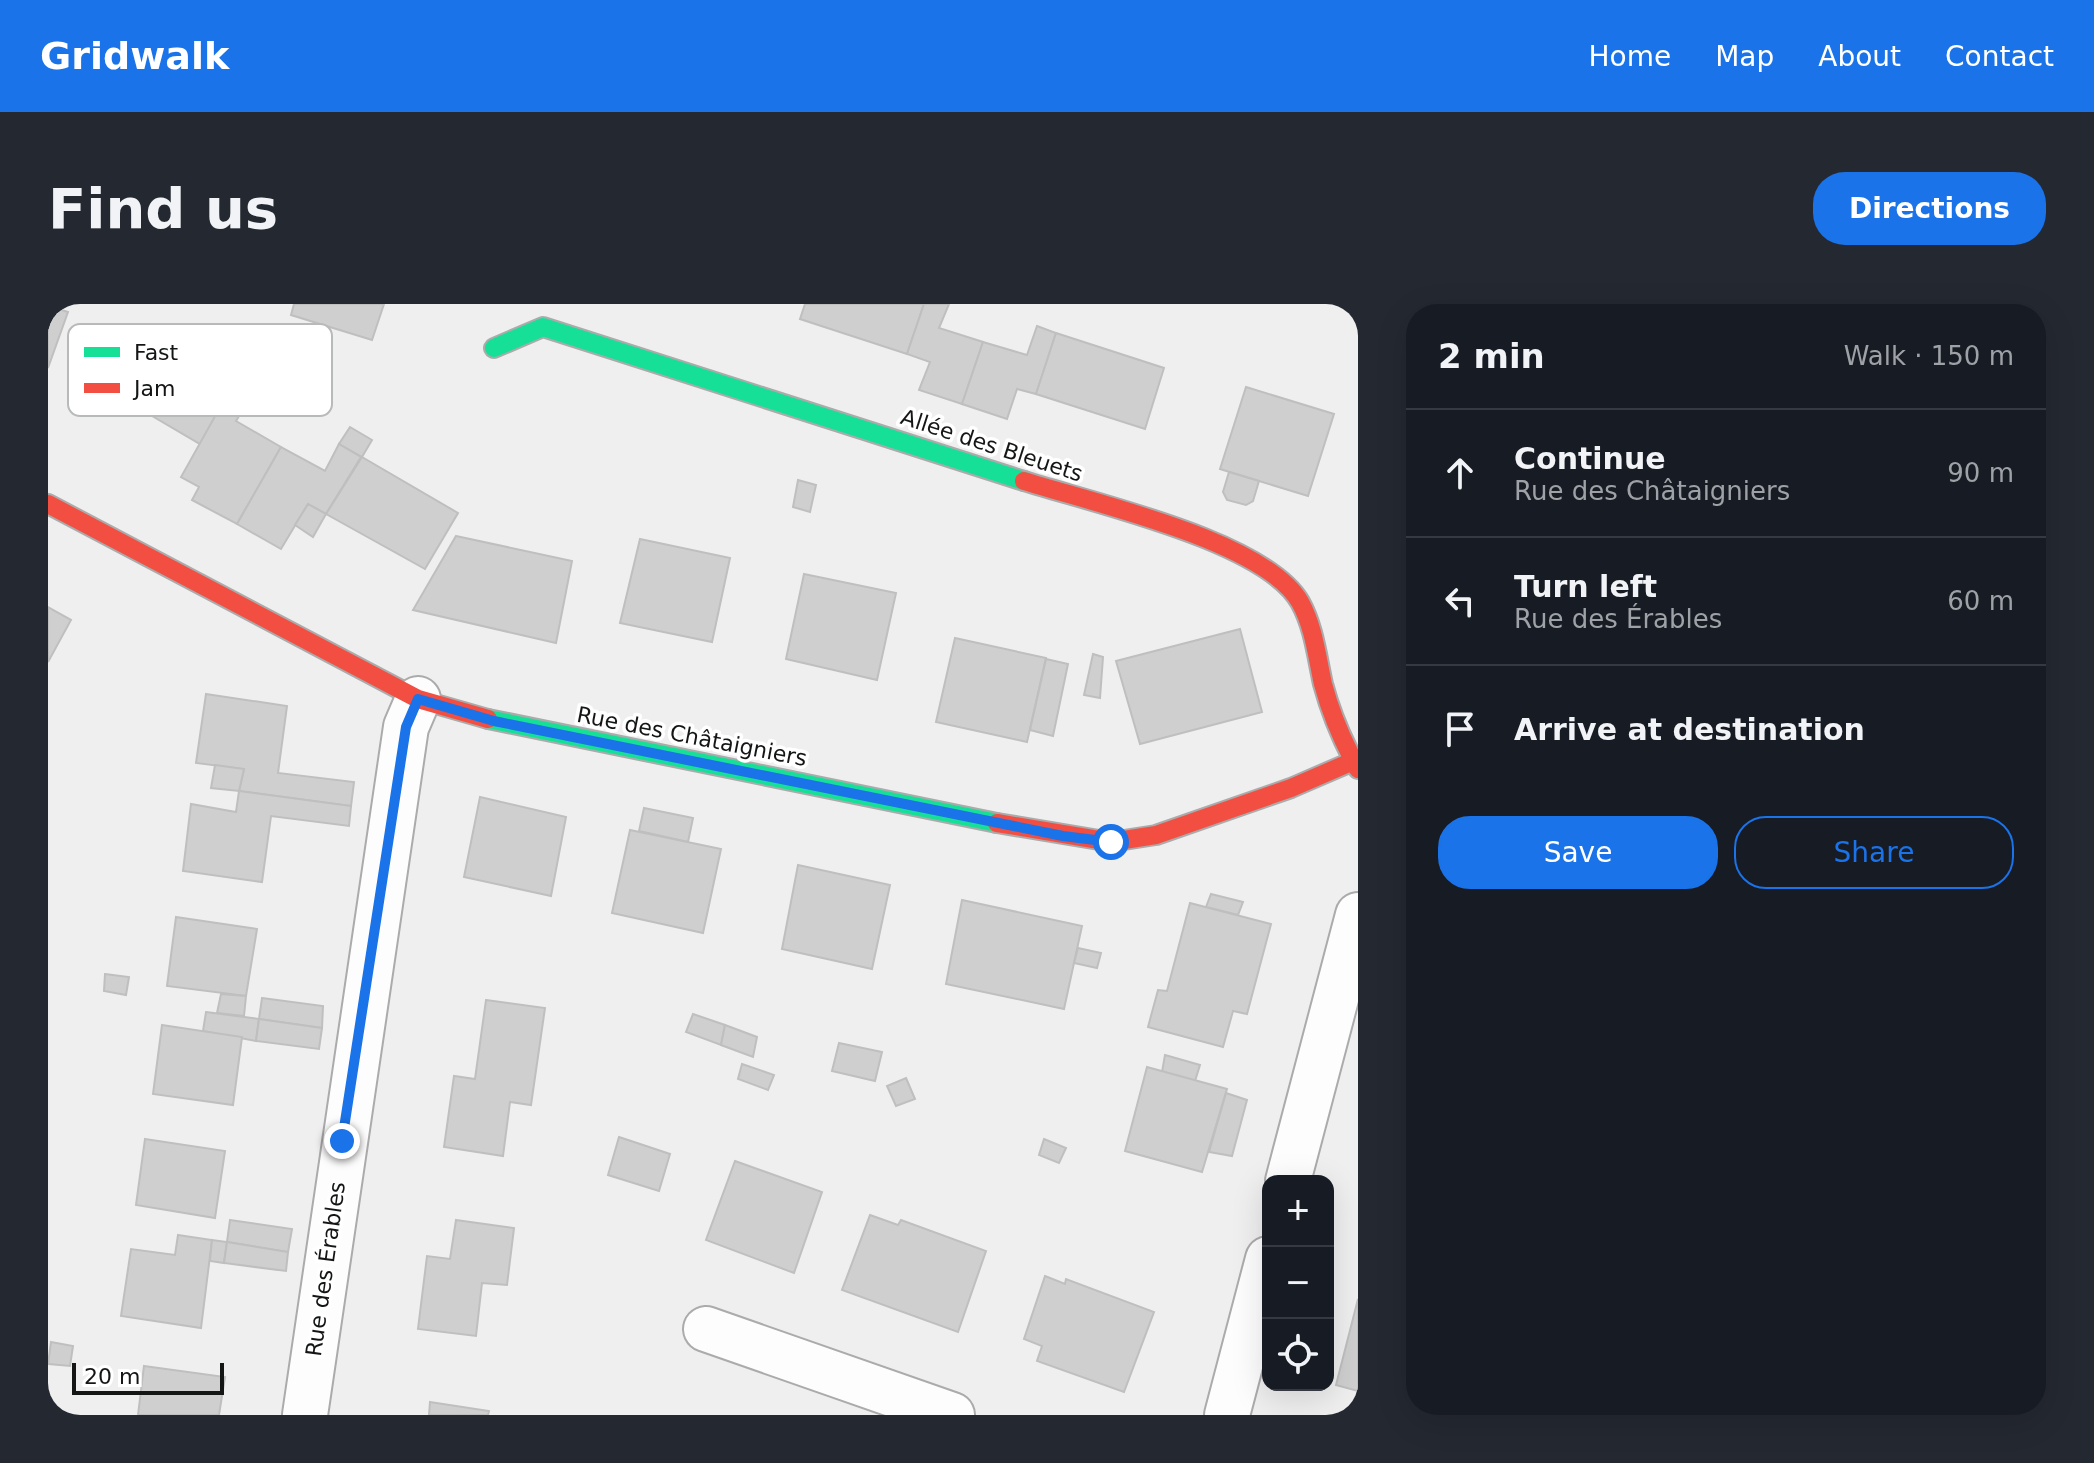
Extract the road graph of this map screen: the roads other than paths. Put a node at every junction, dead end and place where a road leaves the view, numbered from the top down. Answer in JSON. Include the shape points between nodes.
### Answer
{"nodes":[{"id":1,"x":494,"y":348,"type":"dead end"},
{"id":2,"x":48,"y":504,"type":"edge"},
{"id":3,"x":418,"y":699,"type":"junction"},
{"id":4,"x":1356,"y":763,"type":"edge"},
{"id":5,"x":1358,"y":915,"type":"edge"},
{"id":6,"x":1290,"y":1175,"type":"edge"},
{"id":7,"x":1262,"y":1282,"type":"edge"},
{"id":8,"x":706,"y":1329,"type":"dead end"},
{"id":9,"x":305,"y":1415,"type":"edge"},
{"id":10,"x":952,"y":1415,"type":"edge"},
{"id":11,"x":1227,"y":1415,"type":"edge"}],
"edges":[{"from":1,"to":4,"type":"street","name":"Allée des Bleuets","via":[[543,327],[1250,556],[1297,597],[1317,639],[1328,700]]},
{"from":2,"to":3,"type":"street","name":"Rue des Châtaigniers"},
{"from":3,"to":4,"type":"street","name":"Rue des Châtaigniers","via":[[509,724],[1111,842],[1156,835]]},
{"from":3,"to":9,"type":"street","name":"Rue des Érables","via":[[406,727]]},
{"from":5,"to":6,"type":"street"},
{"from":7,"to":11,"type":"street"},
{"from":8,"to":10,"type":"street"}]}
